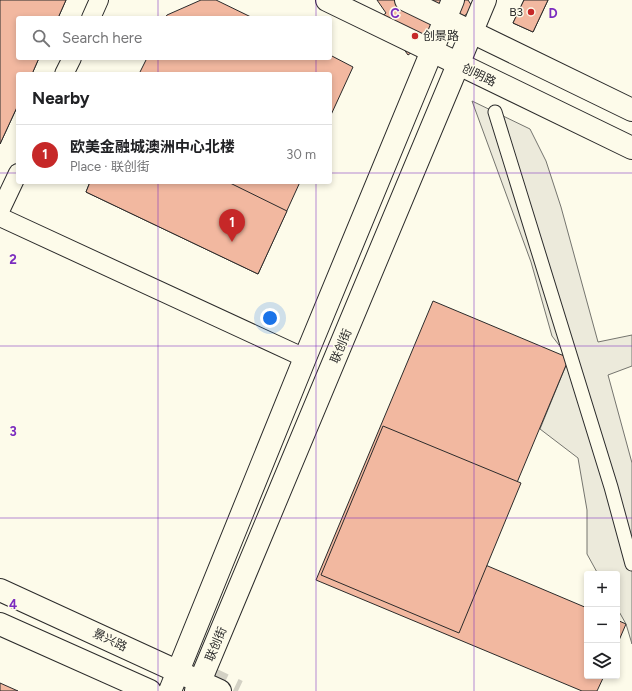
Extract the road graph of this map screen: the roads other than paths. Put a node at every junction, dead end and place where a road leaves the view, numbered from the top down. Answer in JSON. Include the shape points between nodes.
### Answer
{"nodes":[{"id":1,"x":99,"y":0,"type":"edge"},
{"id":2,"x":327,"y":0,"type":"edge"},
{"id":3,"x":406,"y":0,"type":"edge"},
{"id":4,"x":485,"y":0,"type":"edge"},
{"id":5,"x":449,"y":10,"type":"edge"},
{"id":6,"x":91,"y":16,"type":"edge"},
{"id":7,"x":472,"y":32,"type":"junction"},
{"id":8,"x":432,"y":52,"type":"junction"},
{"id":9,"x":71,"y":60,"type":"edge"},
{"id":10,"x":458,"y":64,"type":"junction"},
{"id":11,"x":65,"y":72,"type":"edge"},
{"id":12,"x":632,"y":110,"type":"edge"},
{"id":13,"x":495,"y":112,"type":"dead end"},
{"id":14,"x":632,"y":148,"type":"edge"},
{"id":15,"x":16,"y":177,"type":"edge"},
{"id":16,"x":0,"y":211,"type":"edge"},
{"id":17,"x":0,"y":217,"type":"edge"},
{"id":18,"x":305,"y":358,"type":"junction"},
{"id":19,"x":632,"y":564,"type":"edge"},
{"id":20,"x":0,"y":590,"type":"edge"},
{"id":21,"x":0,"y":624,"type":"edge"},
{"id":22,"x":178,"y":671,"type":"junction"},
{"id":23,"x":198,"y":686,"type":"edge"},
{"id":24,"x":150,"y":691,"type":"edge"},
{"id":25,"x":170,"y":691,"type":"edge"},
{"id":26,"x":220,"y":691,"type":"tunnel mouth"}],
"edges":[{"from":1,"to":6,"type":"street"},
{"from":2,"to":8,"type":"street","name":"创明路"},
{"from":3,"to":5,"type":"street"},
{"from":4,"to":7,"type":"street","name":"联创街"},
{"from":5,"to":7,"type":"street"},
{"from":5,"to":8,"type":"street"},
{"from":7,"to":10,"type":"street","name":"联创街"},
{"from":7,"to":12,"type":"street"},
{"from":8,"to":10,"type":"street","name":"创明路"},
{"from":8,"to":18,"type":"street"},
{"from":9,"to":11,"type":"street"},
{"from":10,"to":14,"type":"street","name":"创明路"},
{"from":10,"to":23,"type":"street","name":"联创街"},
{"from":13,"to":19,"type":"street","via":[[609,479]]},
{"from":15,"to":16,"type":"street"},
{"from":17,"to":18,"type":"street"},
{"from":18,"to":22,"type":"street"},
{"from":20,"to":22,"type":"street","name":"景兴路"},
{"from":21,"to":24,"type":"street"},
{"from":22,"to":23,"type":"street","name":"景兴路"},
{"from":22,"to":25,"type":"street"},
{"from":23,"to":26,"type":"street","name":"景兴路"}]}
